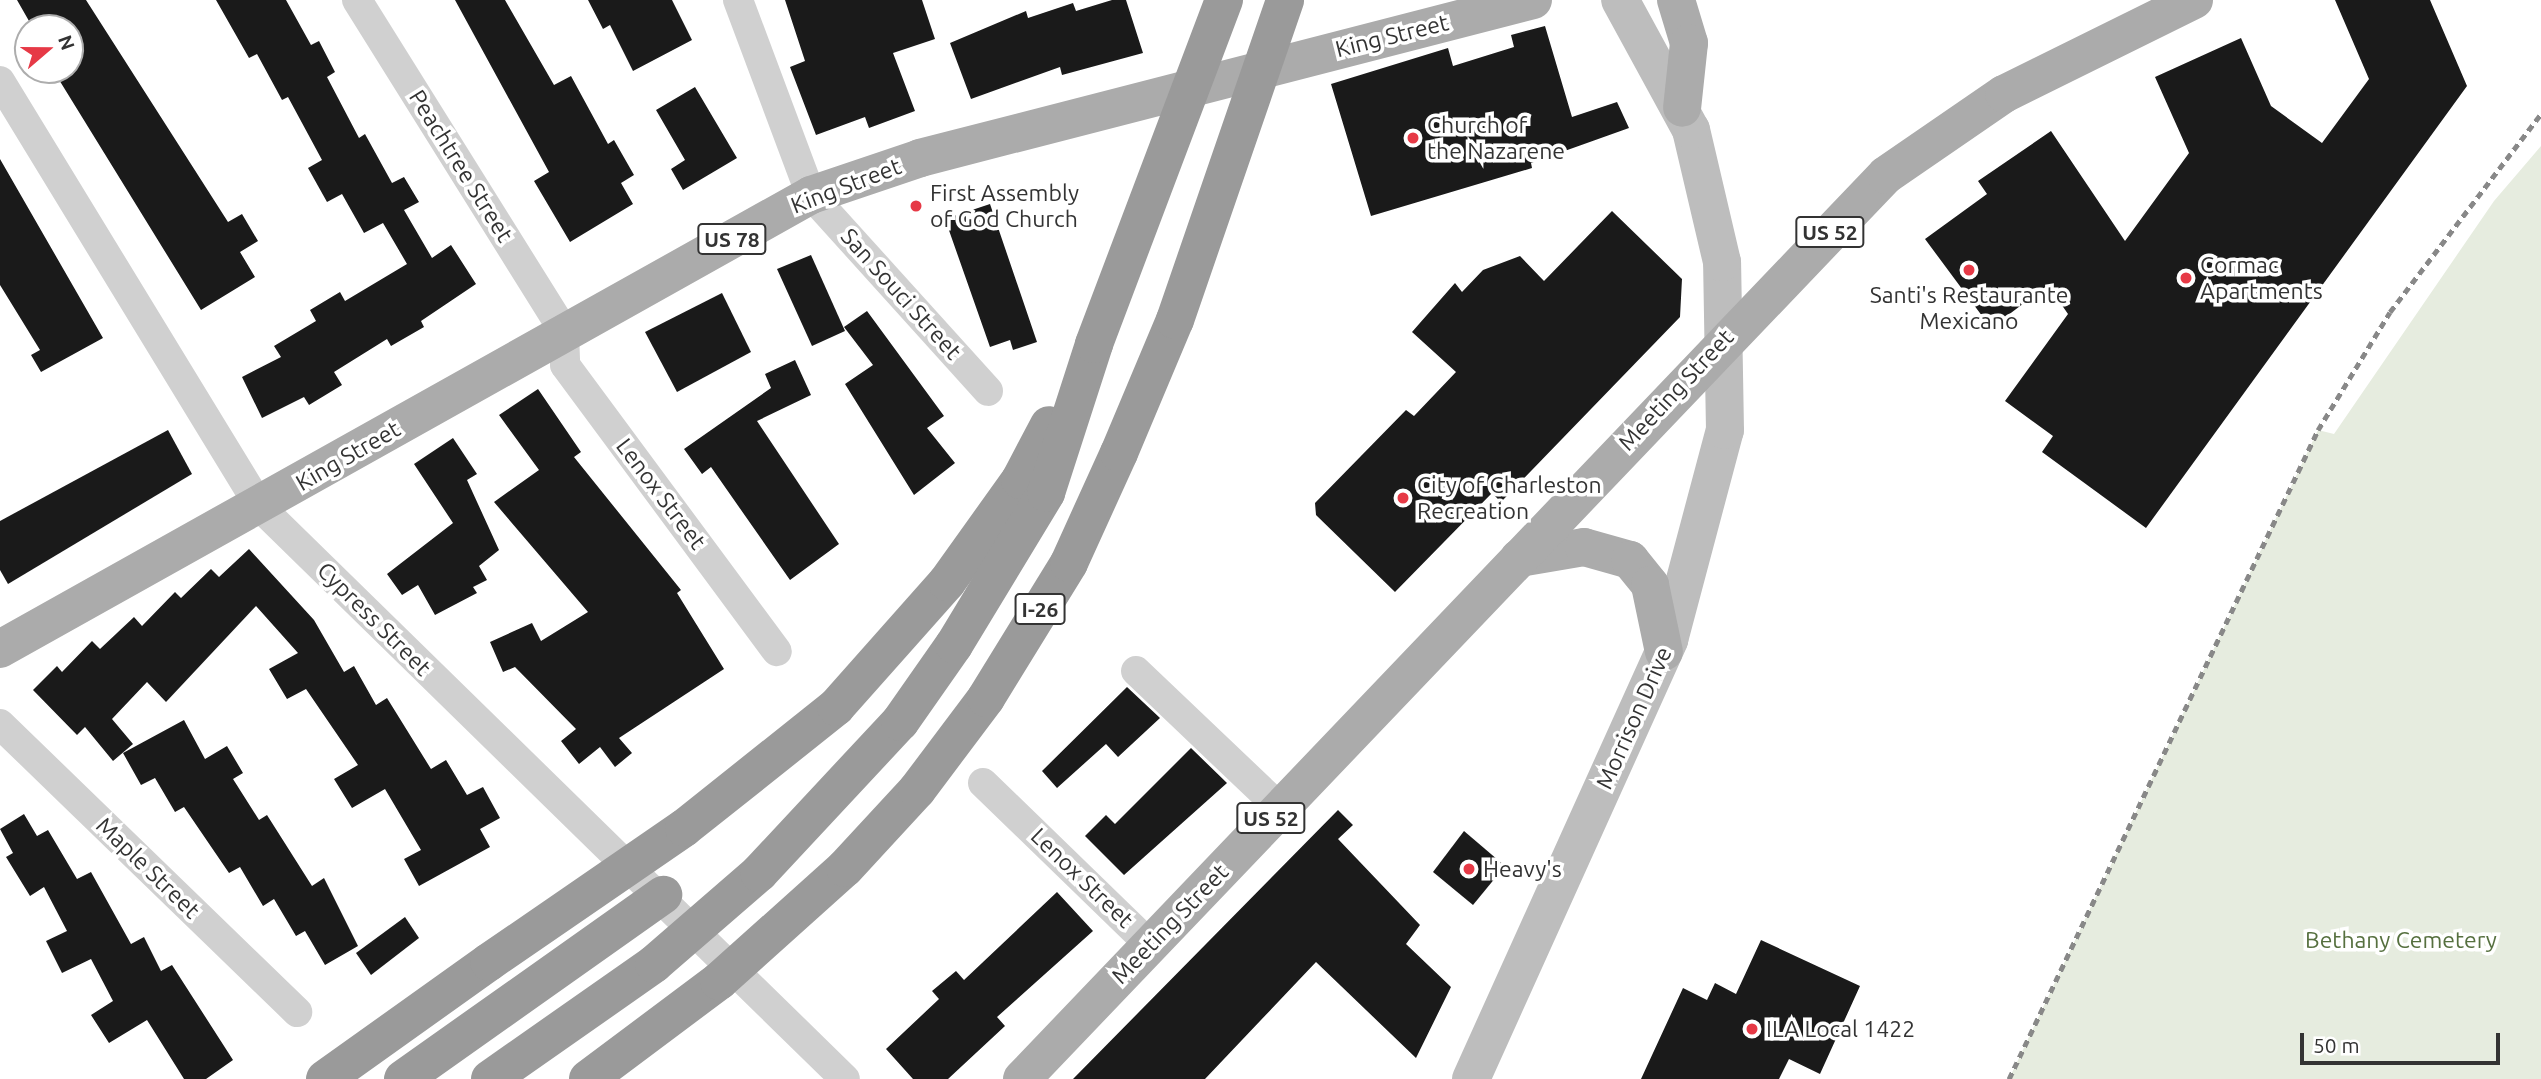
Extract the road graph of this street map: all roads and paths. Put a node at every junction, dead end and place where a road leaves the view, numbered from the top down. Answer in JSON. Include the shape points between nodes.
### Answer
{"nodes":[{"id":1,"x":357,"y":0,"type":"edge"},
{"id":2,"x":738,"y":0,"type":"edge"},
{"id":3,"x":1224,"y":0,"type":"edge"},
{"id":4,"x":1285,"y":0,"type":"edge"},
{"id":5,"x":1533,"y":0,"type":"edge"},
{"id":6,"x":1620,"y":0,"type":"edge"},
{"id":7,"x":1676,"y":0,"type":"edge"},
{"id":8,"x":2194,"y":0,"type":"edge"},
{"id":9,"x":0,"y":81,"type":"edge"},
{"id":10,"x":1682,"y":108,"type":"junction"},
{"id":11,"x":811,"y":195,"type":"junction"},
{"id":12,"x":564,"y":331,"type":"junction"},
{"id":13,"x":1726,"y":337,"type":"junction"},
{"id":14,"x":1094,"y":344,"type":"junction"},
{"id":15,"x":988,"y":391,"type":"dead end"},
{"id":16,"x":260,"y":507,"type":"junction"},
{"id":17,"x":1519,"y":558,"type":"junction"},
{"id":18,"x":0,"y":649,"type":"edge"},
{"id":19,"x":777,"y":650,"type":"dead end"},
{"id":20,"x":1664,"y":652,"type":"junction"},
{"id":21,"x":1136,"y":671,"type":"dead end"},
{"id":22,"x":0,"y":724,"type":"edge"},
{"id":23,"x":983,"y":783,"type":"dead end"},
{"id":24,"x":1280,"y":808,"type":"junction"},
{"id":25,"x":663,"y":895,"type":"junction"},
{"id":26,"x":1150,"y":945,"type":"junction"},
{"id":27,"x":296,"y":1012,"type":"dead end"},
{"id":28,"x":325,"y":1079,"type":"edge"},
{"id":29,"x":403,"y":1079,"type":"edge"},
{"id":30,"x":489,"y":1079,"type":"edge"},
{"id":31,"x":588,"y":1079,"type":"edge"},
{"id":32,"x":845,"y":1079,"type":"edge"},
{"id":33,"x":1022,"y":1079,"type":"edge"},
{"id":34,"x":1471,"y":1079,"type":"edge"}],
"edges":[{"from":1,"to":12,"type":"street","name":"Peachtree Street"},
{"from":2,"to":11,"type":"street","name":"San Souci Street"},
{"from":3,"to":14,"type":"highway","number":"I-26","bridge":true},
{"from":4,"to":31,"type":"highway","number":"I-26","bridge":true,"via":[[1174,320],[1119,453],[1069,563],[986,698],[916,790],[845,868],[719,981]]},
{"from":5,"to":11,"type":"main road","name":"King Street","number":"US 78","via":[[920,158]]},
{"from":6,"to":10,"type":"main road","name":"Morrison Drive"},
{"from":7,"to":10,"type":"main road","via":[[1689,43]]},
{"from":8,"to":13,"type":"main road","name":"Meeting Street","number":"US 52","via":[[2004,94],[1886,174]]},
{"from":9,"to":16,"type":"street","name":"Cypress Street"},
{"from":10,"to":13,"type":"main road","name":"Morrison Drive","via":[[1722,262]]},
{"from":11,"to":12,"type":"main road","name":"King Street","number":"US 78"},
{"from":11,"to":15,"type":"street","name":"San Souci Street"},
{"from":12,"to":16,"type":"main road","name":"King Street","number":"US 78"},
{"from":12,"to":19,"type":"street","name":"Lenox Street","via":[[565,365]]},
{"from":13,"to":17,"type":"main road","name":"Meeting Street","number":"US 52"},
{"from":13,"to":20,"type":"main road","name":"Morrison Drive","via":[[1725,430]]},
{"from":14,"to":28,"type":"highway","bridge":true,"via":[[991,521],[905,632],[836,707],[684,828]]},
{"from":14,"to":30,"type":"highway","number":"I-26","bridge":true,"via":[[1046,493],[1008,565],[900,722],[759,873],[654,964]]},
{"from":16,"to":18,"type":"main road","name":"King Street","number":"US 78"},
{"from":16,"to":25,"type":"street","name":"Cypress Street"},
{"from":17,"to":20,"type":"main road","via":[[1584,547],[1630,561],[1650,585]]},
{"from":17,"to":24,"type":"main road","name":"Meeting Street","number":"US 52"},
{"from":20,"to":34,"type":"main road","name":"Morrison Drive"},
{"from":21,"to":24,"type":"street"},
{"from":22,"to":27,"type":"street","name":"Maple Street"},
{"from":23,"to":26,"type":"street","name":"Lenox Street"},
{"from":24,"to":26,"type":"main road","name":"Meeting Street","number":"US 52"},
{"from":25,"to":29,"type":"highway"},
{"from":25,"to":32,"type":"street","name":"Cypress Street"},
{"from":26,"to":33,"type":"main road","name":"Meeting Street","number":"US 52"}]}
